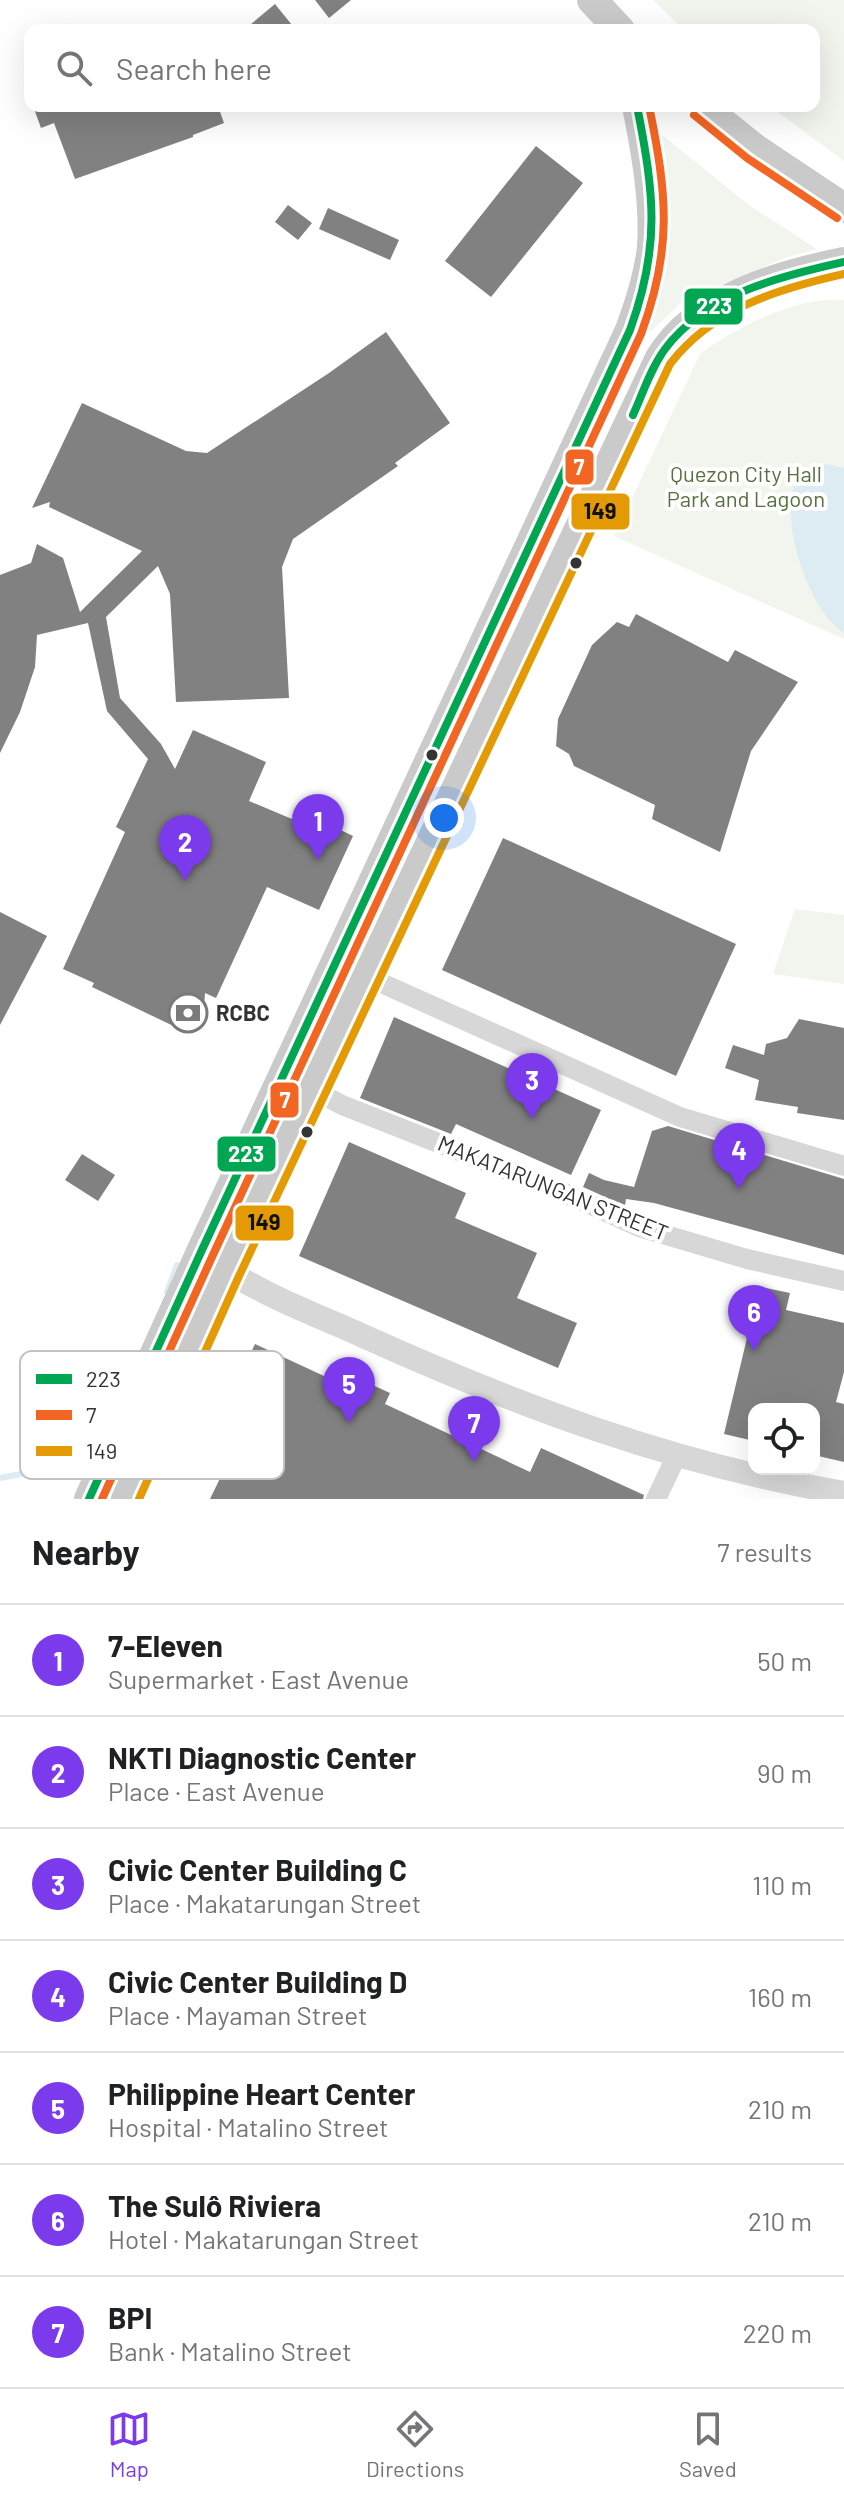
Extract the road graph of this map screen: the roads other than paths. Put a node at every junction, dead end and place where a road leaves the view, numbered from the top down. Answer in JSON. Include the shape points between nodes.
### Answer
{"nodes":[{"id":1,"x":638,"y":112,"type":"edge"},
{"id":2,"x":709,"y":112,"type":"edge"},
{"id":3,"x":844,"y":208,"type":"edge"},
{"id":4,"x":844,"y":262,"type":"edge"},
{"id":5,"x":368,"y":977,"type":"junction"},
{"id":6,"x":314,"y":1090,"type":"junction"},
{"id":7,"x":844,"y":1166,"type":"edge"},
{"id":8,"x":201,"y":1252,"type":"junction"},
{"id":9,"x":228,"y":1271,"type":"junction"},
{"id":10,"x":844,"y":1281,"type":"edge"},
{"id":11,"x":156,"y":1351,"type":"edge"},
{"id":12,"x":192,"y":1351,"type":"edge"},
{"id":13,"x":677,"y":1455,"type":"junction"},
{"id":14,"x":98,"y":1479,"type":"edge"},
{"id":15,"x":135,"y":1479,"type":"edge"},
{"id":16,"x":776,"y":1490,"type":"edge"},
{"id":17,"x":844,"y":1493,"type":"edge"},
{"id":18,"x":89,"y":1499,"type":"edge"},
{"id":19,"x":126,"y":1499,"type":"edge"},
{"id":20,"x":656,"y":1499,"type":"edge"}],
"edges":[{"from":1,"to":8,"type":"main road","via":[[652,248],[630,330]]},
{"from":2,"to":3,"type":"main road"},
{"from":4,"to":5,"type":"main road","via":[[741,294],[697,318],[666,349]]},
{"from":5,"to":6,"type":"main road"},
{"from":5,"to":7,"type":"street","via":[[680,1117]]},
{"from":6,"to":9,"type":"main road"},
{"from":6,"to":10,"type":"street","name":"MAKATARUNGAN STREET","via":[[639,1227]]},
{"from":8,"to":9,"type":"street"},
{"from":8,"to":11,"type":"main road"},
{"from":9,"to":12,"type":"main road"},
{"from":9,"to":13,"type":"street","via":[[508,1400]]},
{"from":13,"to":16,"type":"street"},
{"from":13,"to":20,"type":"street"},
{"from":14,"to":18,"type":"main road"},
{"from":15,"to":19,"type":"main road"},
{"from":16,"to":17,"type":"street"}]}
